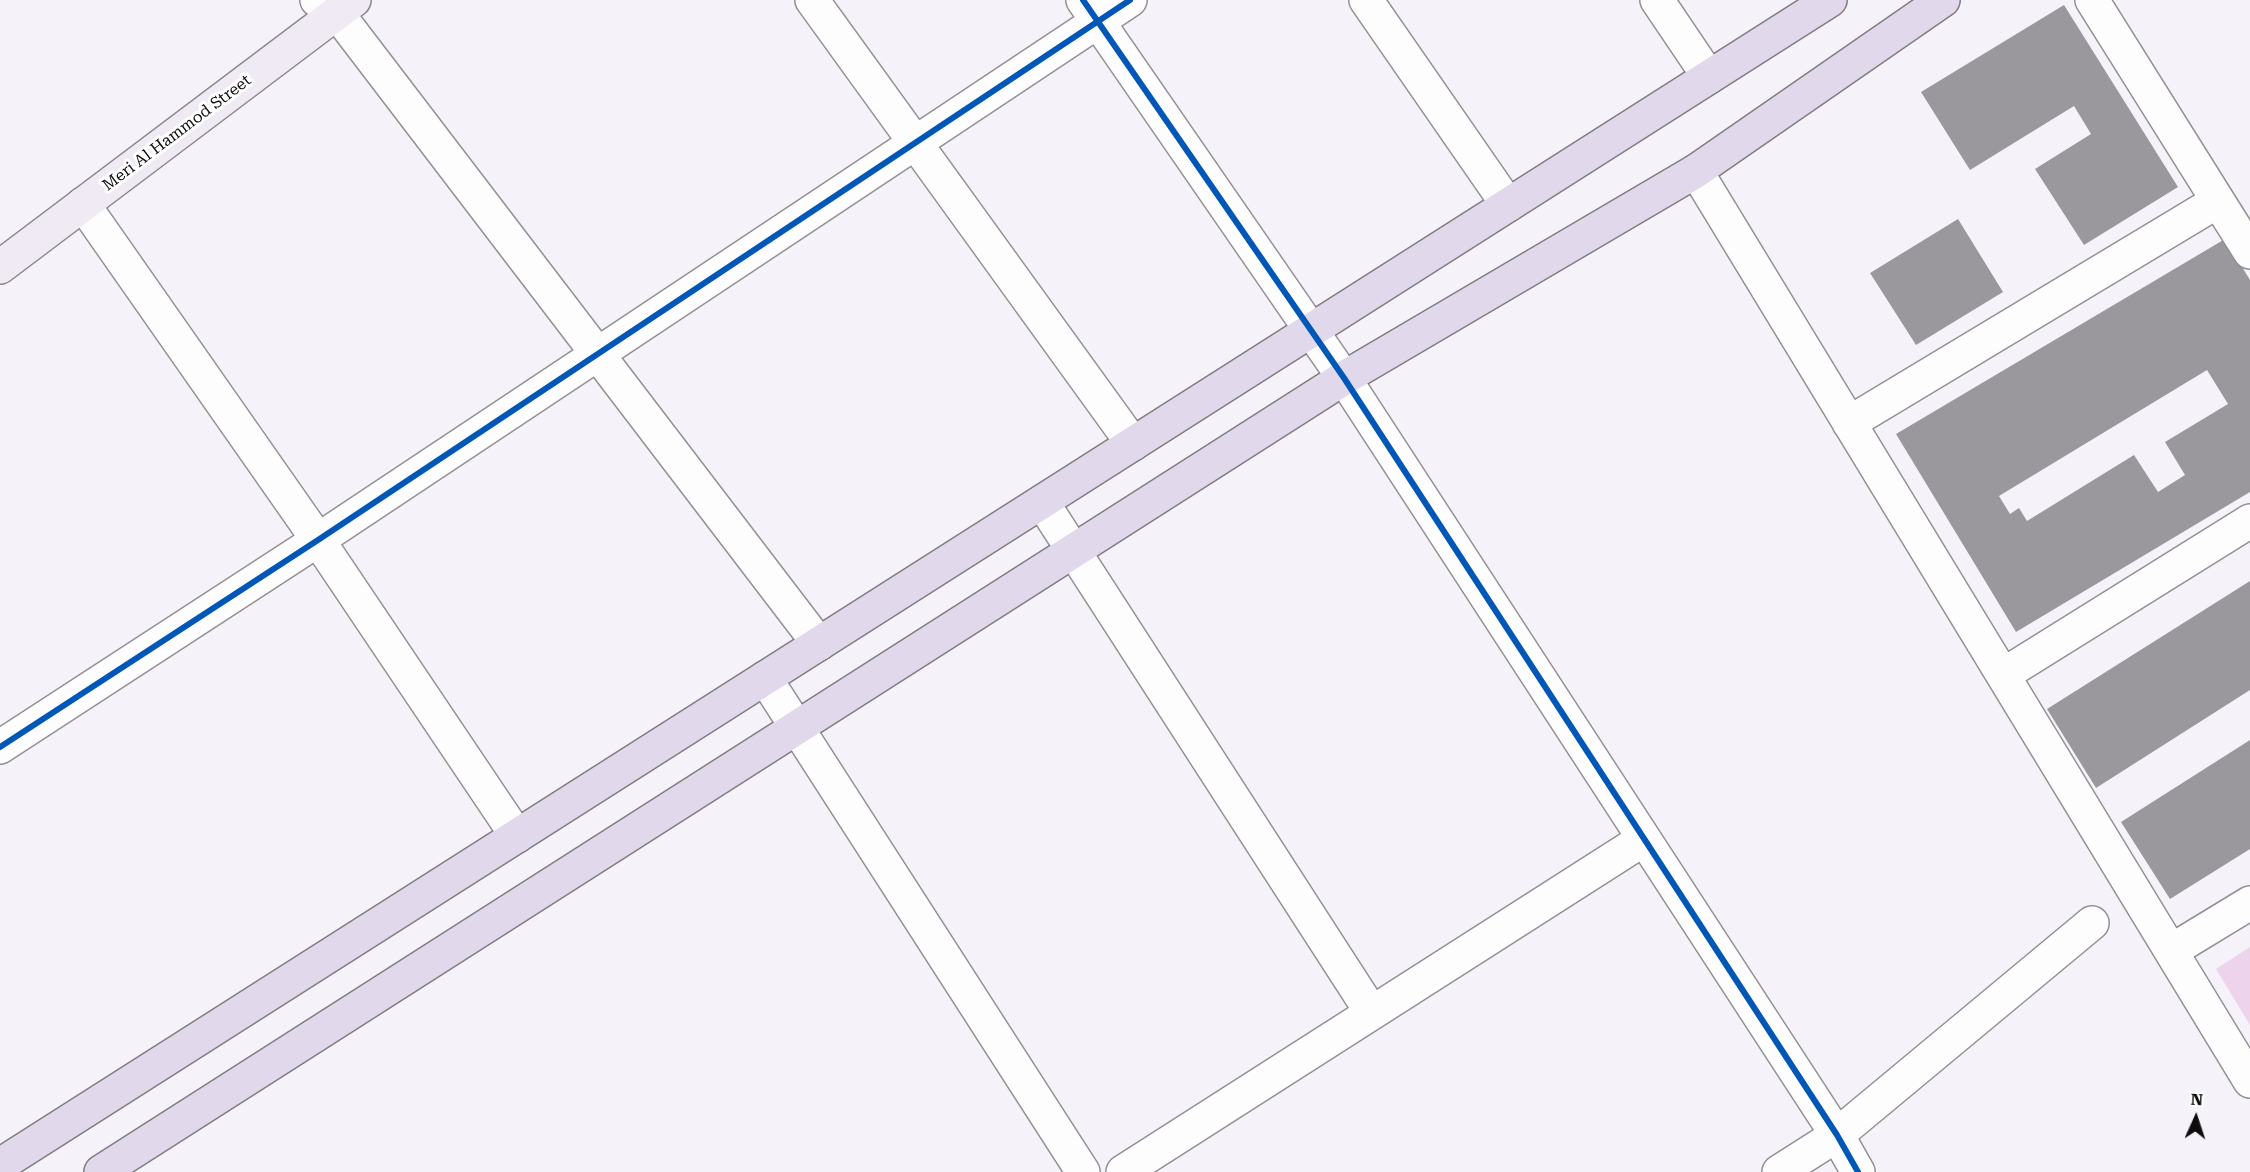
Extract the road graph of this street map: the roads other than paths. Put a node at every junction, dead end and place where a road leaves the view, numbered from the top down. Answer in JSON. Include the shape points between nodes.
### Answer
{"nodes":[{"id":1,"x":812,"y":0,"type":"edge"},
{"id":2,"x":1130,"y":0,"type":"edge"},
{"id":3,"x":1366,"y":0,"type":"edge"},
{"id":4,"x":1657,"y":0,"type":"edge"},
{"id":5,"x":1830,"y":0,"type":"edge"},
{"id":6,"x":1943,"y":0,"type":"edge"},
{"id":7,"x":2092,"y":0,"type":"edge"},
{"id":8,"x":336,"y":4,"type":"edge"},
{"id":9,"x":1090,"y":11,"type":"edge"},
{"id":10,"x":1709,"y":77,"type":"junction"},
{"id":11,"x":916,"y":144,"type":"junction"},
{"id":12,"x":1696,"y":171,"type":"junction"},
{"id":13,"x":2218,"y":201,"type":"junction"},
{"id":14,"x":83,"y":204,"type":"junction"},
{"id":15,"x":1508,"y":205,"type":"junction"},
{"id":16,"x":2250,"y":252,"type":"edge"},
{"id":17,"x":0,"y":267,"type":"edge"},
{"id":18,"x":1311,"y":331,"type":"junction"},
{"id":19,"x":598,"y":354,"type":"junction"},
{"id":20,"x":1344,"y":378,"type":"junction"},
{"id":21,"x":1849,"y":423,"type":"junction"},
{"id":22,"x":1133,"y":444,"type":"junction"},
{"id":23,"x":1042,"y":502,"type":"junction"},
{"id":24,"x":2250,"y":521,"type":"edge"},
{"id":25,"x":318,"y":540,"type":"junction"},
{"id":26,"x":1074,"y":550,"type":"junction"},
{"id":27,"x":819,"y":644,"type":"junction"},
{"id":28,"x":2003,"y":675,"type":"junction"},
{"id":29,"x":765,"y":678,"type":"junction"},
{"id":30,"x":796,"y":727,"type":"junction"},
{"id":31,"x":0,"y":747,"type":"edge"},
{"id":32,"x":518,"y":836,"type":"junction"},
{"id":33,"x":1644,"y":839,"type":"junction"},
{"id":34,"x":2250,"y":903,"type":"edge"},
{"id":35,"x":2092,"y":923,"type":"dead end"},
{"id":36,"x":2171,"y":951,"type":"junction"},
{"id":37,"x":1372,"y":1013,"type":"junction"},
{"id":38,"x":2250,"y":1081,"type":"edge"},
{"id":39,"x":1837,"y":1135,"type":"junction"},
{"id":40,"x":0,"y":1165,"type":"edge"},
{"id":41,"x":101,"y":1172,"type":"edge"},
{"id":42,"x":1083,"y":1172,"type":"edge"},
{"id":43,"x":1123,"y":1172,"type":"edge"},
{"id":44,"x":1779,"y":1172,"type":"edge"},
{"id":45,"x":1858,"y":1172,"type":"edge"}],
"edges":[{"from":1,"to":11,"type":"street"},
{"from":2,"to":9,"type":"street"},
{"from":3,"to":15,"type":"street"},
{"from":4,"to":10,"type":"street"},
{"from":5,"to":10,"type":"main road"},
{"from":6,"to":12,"type":"main road"},
{"from":7,"to":13,"type":"street"},
{"from":8,"to":14,"type":"street","name":"Meri Al Hammod Street"},
{"from":8,"to":19,"type":"street"},
{"from":9,"to":11,"type":"street"},
{"from":9,"to":18,"type":"street"},
{"from":10,"to":15,"type":"main road"},
{"from":11,"to":19,"type":"street"},
{"from":11,"to":22,"type":"street"},
{"from":12,"to":20,"type":"main road"},
{"from":12,"to":21,"type":"street"},
{"from":13,"to":16,"type":"street"},
{"from":13,"to":21,"type":"street"},
{"from":14,"to":17,"type":"street","name":"Meri Al Hammod Street"},
{"from":14,"to":25,"type":"street"},
{"from":15,"to":18,"type":"main road"},
{"from":18,"to":20,"type":"street"},
{"from":18,"to":22,"type":"main road"},
{"from":19,"to":25,"type":"street"},
{"from":19,"to":27,"type":"street"},
{"from":20,"to":26,"type":"main road"},
{"from":20,"to":33,"type":"street"},
{"from":21,"to":28,"type":"street"},
{"from":22,"to":23,"type":"main road"},
{"from":23,"to":26,"type":"street"},
{"from":23,"to":27,"type":"main road"},
{"from":24,"to":28,"type":"street"},
{"from":25,"to":31,"type":"street"},
{"from":25,"to":32,"type":"street"},
{"from":26,"to":30,"type":"main road"},
{"from":26,"to":37,"type":"street"},
{"from":27,"to":29,"type":"main road"},
{"from":28,"to":36,"type":"street"},
{"from":29,"to":30,"type":"street"},
{"from":29,"to":32,"type":"main road"},
{"from":30,"to":41,"type":"main road"},
{"from":30,"to":42,"type":"street"},
{"from":32,"to":40,"type":"main road"},
{"from":33,"to":37,"type":"street"},
{"from":33,"to":39,"type":"street"},
{"from":34,"to":36,"type":"street"},
{"from":35,"to":39,"type":"street"},
{"from":36,"to":38,"type":"street"},
{"from":37,"to":43,"type":"street"},
{"from":39,"to":44,"type":"street"},
{"from":39,"to":45,"type":"street"}]}
